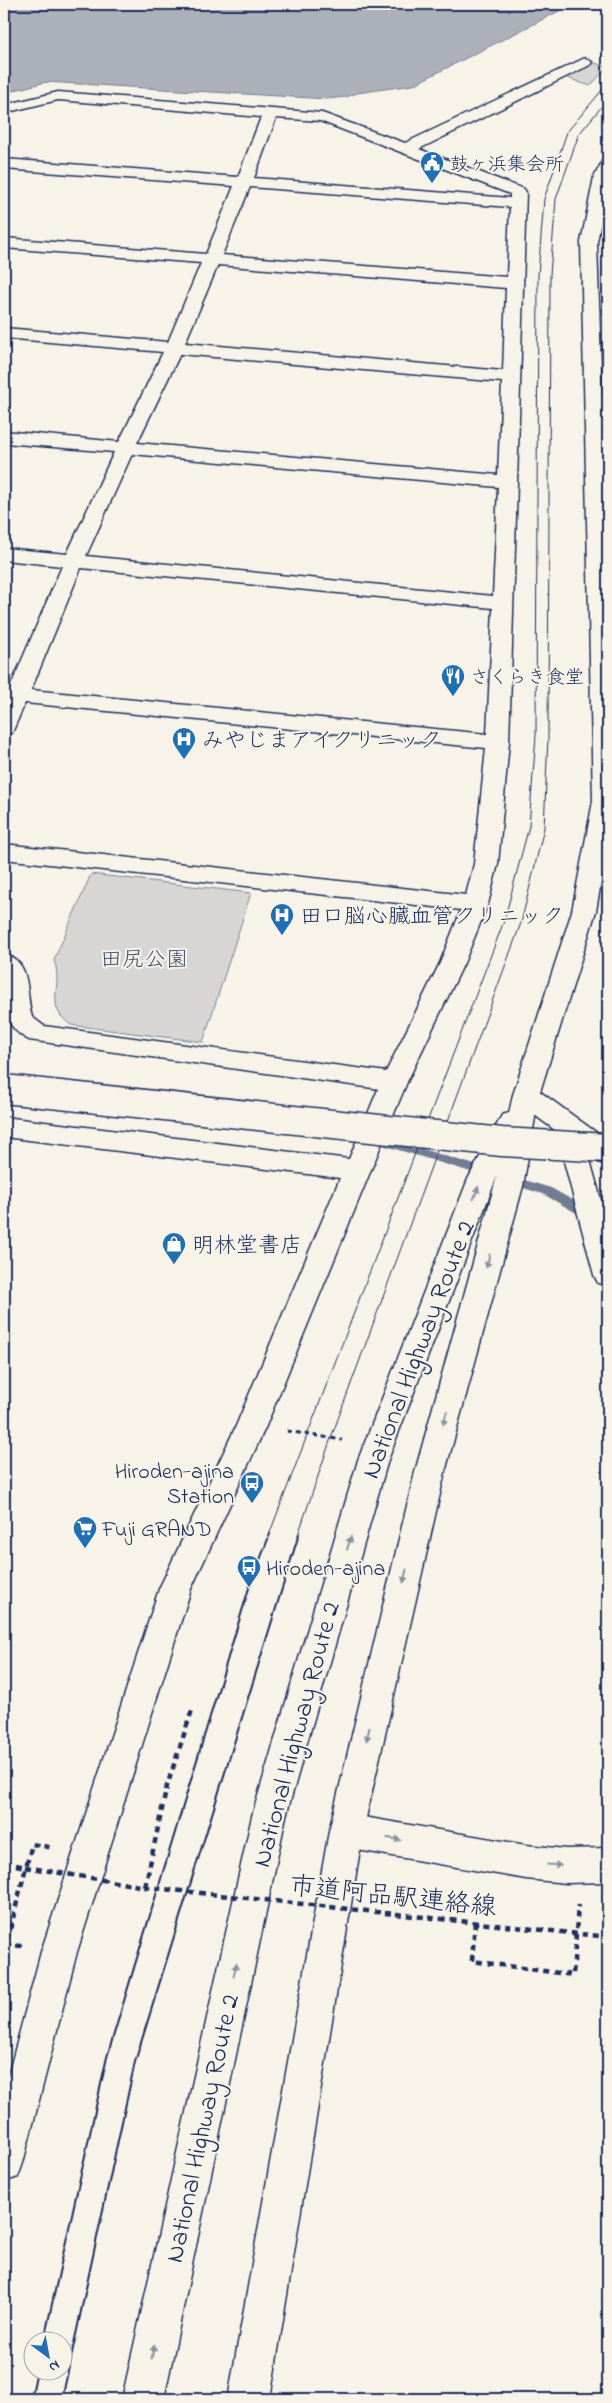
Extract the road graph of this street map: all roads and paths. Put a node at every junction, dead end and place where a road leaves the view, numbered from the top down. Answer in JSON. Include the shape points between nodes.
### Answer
{"nodes":[{"id":1,"x":585,"y":62,"type":"dead end"},
{"id":2,"x":4,"y":109,"type":"edge"},
{"id":3,"x":270,"y":114,"type":"junction"},
{"id":4,"x":408,"y":148,"type":"junction"},
{"id":5,"x":608,"y":163,"type":"edge"},
{"id":6,"x":4,"y":164,"type":"edge"},
{"id":7,"x":244,"y":180,"type":"junction"},
{"id":8,"x":518,"y":203,"type":"junction"},
{"id":9,"x":4,"y":243,"type":"edge"},
{"id":10,"x":211,"y":259,"type":"junction"},
{"id":11,"x":513,"y":283,"type":"junction"},
{"id":12,"x":4,"y":333,"type":"edge"},
{"id":13,"x":174,"y":348,"type":"junction"},
{"id":14,"x":512,"y":377,"type":"junction"},
{"id":15,"x":4,"y":437,"type":"edge"},
{"id":16,"x":125,"y":448,"type":"junction"},
{"id":17,"x":508,"y":482,"type":"junction"},
{"id":18,"x":4,"y":554,"type":"edge"},
{"id":19,"x":74,"y":560,"type":"junction"},
{"id":20,"x":503,"y":603,"type":"junction"},
{"id":21,"x":11,"y":695,"type":"edge"},
{"id":22,"x":4,"y":728,"type":"edge"},
{"id":23,"x":498,"y":742,"type":"junction"},
{"id":24,"x":4,"y":851,"type":"edge"},
{"id":25,"x":476,"y":904,"type":"junction"},
{"id":26,"x":4,"y":962,"type":"edge"},
{"id":27,"x":394,"y":1082,"type":"junction"},
{"id":28,"x":4,"y":1089,"type":"edge"},
{"id":29,"x":526,"y":1095,"type":"junction"},
{"id":30,"x":4,"y":1127,"type":"edge"},
{"id":31,"x":573,"y":1146,"type":"junction"},
{"id":32,"x":608,"y":1148,"type":"edge"},
{"id":33,"x":608,"y":1155,"type":"edge"},
{"id":34,"x":357,"y":1170,"type":"junction"},
{"id":35,"x":608,"y":1275,"type":"edge"},
{"id":36,"x":251,"y":1426,"type":"junction"},
{"id":37,"x":346,"y":1441,"type":"dead end"},
{"id":38,"x":193,"y":1707,"type":"dead end"},
{"id":39,"x":346,"y":1831,"type":"junction"},
{"id":40,"x":32,"y":1844,"type":"dead end"},
{"id":41,"x":16,"y":1865,"type":"dead end"},
{"id":42,"x":608,"y":1865,"type":"edge"},
{"id":43,"x":25,"y":1867,"type":"junction"},
{"id":44,"x":144,"y":1887,"type":"junction"},
{"id":45,"x":578,"y":1905,"type":"dead end"},
{"id":46,"x":475,"y":1922,"type":"junction"},
{"id":47,"x":608,"y":1937,"type":"edge"},
{"id":48,"x":6,"y":1944,"type":"dead end"},
{"id":49,"x":4,"y":2163,"type":"edge"},
{"id":50,"x":143,"y":2399,"type":"edge"},
{"id":51,"x":250,"y":2399,"type":"edge"}],
"edges":[{"from":1,"to":4,"type":"main road"},
{"from":2,"to":3,"type":"main road","via":[[58,96]]},
{"from":3,"to":4,"type":"main road","via":[[322,117]]},
{"from":3,"to":7,"type":"main road"},
{"from":4,"to":8,"type":"main road","via":[[518,192]]},
{"from":5,"to":29,"type":"main road","name":"National Highway Route 2","via":[[602,177],[589,242],[604,800],[584,911]]},
{"from":6,"to":7,"type":"main road"},
{"from":7,"to":8,"type":"main road"},
{"from":7,"to":10,"type":"main road"},
{"from":8,"to":11,"type":"main road"},
{"from":9,"to":10,"type":"main road"},
{"from":10,"to":11,"type":"main road"},
{"from":10,"to":13,"type":"main road"},
{"from":11,"to":14,"type":"main road"},
{"from":12,"to":13,"type":"main road"},
{"from":13,"to":14,"type":"main road"},
{"from":13,"to":16,"type":"main road"},
{"from":14,"to":17,"type":"main road"},
{"from":15,"to":16,"type":"main road"},
{"from":16,"to":17,"type":"main road"},
{"from":16,"to":19,"type":"main road"},
{"from":17,"to":20,"type":"main road"},
{"from":18,"to":19,"type":"main road"},
{"from":19,"to":20,"type":"main road"},
{"from":19,"to":21,"type":"main road"},
{"from":20,"to":23,"type":"main road"},
{"from":21,"to":22,"type":"main road"},
{"from":21,"to":23,"type":"main road"},
{"from":23,"to":25,"type":"main road","via":[[486,864]]},
{"from":24,"to":25,"type":"main road"},
{"from":25,"to":27,"type":"main road","via":[[452,963]]},
{"from":26,"to":27,"type":"main road","via":[[10,967],[13,979],[10,1009],[13,1020],[23,1030]]},
{"from":27,"to":34,"type":"main road"},
{"from":28,"to":31,"type":"main road","bridge":true,"via":[[502,1142]]},
{"from":29,"to":33,"type":"main road"},
{"from":29,"to":39,"type":"main road","name":"National Highway Route 2","one_way":true,"via":[[509,1186],[430,1472]]},
{"from":50,"to":29,"type":"main road","name":"National Highway Route 2","one_way":true,"via":[[269,1816],[373,1460],[482,1179]]},
{"from":30,"to":34,"type":"main road"},
{"from":31,"to":32,"type":"main road","bridge":true},
{"from":31,"to":35,"type":"main road"},
{"from":34,"to":36,"type":"main road"},
{"from":36,"to":37,"type":"path"},
{"from":36,"to":49,"type":"main road","via":[[175,1589],[59,1952]]},
{"from":38,"to":44,"type":"path","via":[[167,1786]]},
{"from":39,"to":42,"type":"main road","one_way":true,"via":[[515,1863],[582,1868]]},
{"from":39,"to":51,"type":"main road","name":"National Highway Route 2"},
{"from":40,"to":43,"type":"path"},
{"from":41,"to":43,"type":"path","name":"市道阿品駅連絡線"},
{"from":43,"to":44,"type":"path","name":"市道阿品駅連絡線","bridge":true},
{"from":43,"to":48,"type":"path"},
{"from":44,"to":46,"type":"path","name":"市道阿品駅連絡線","bridge":true},
{"from":45,"to":46,"type":"path","via":[[573,1975],[472,1961]]},
{"from":46,"to":47,"type":"path","name":"市道阿品駅連絡線","bridge":true}]}
